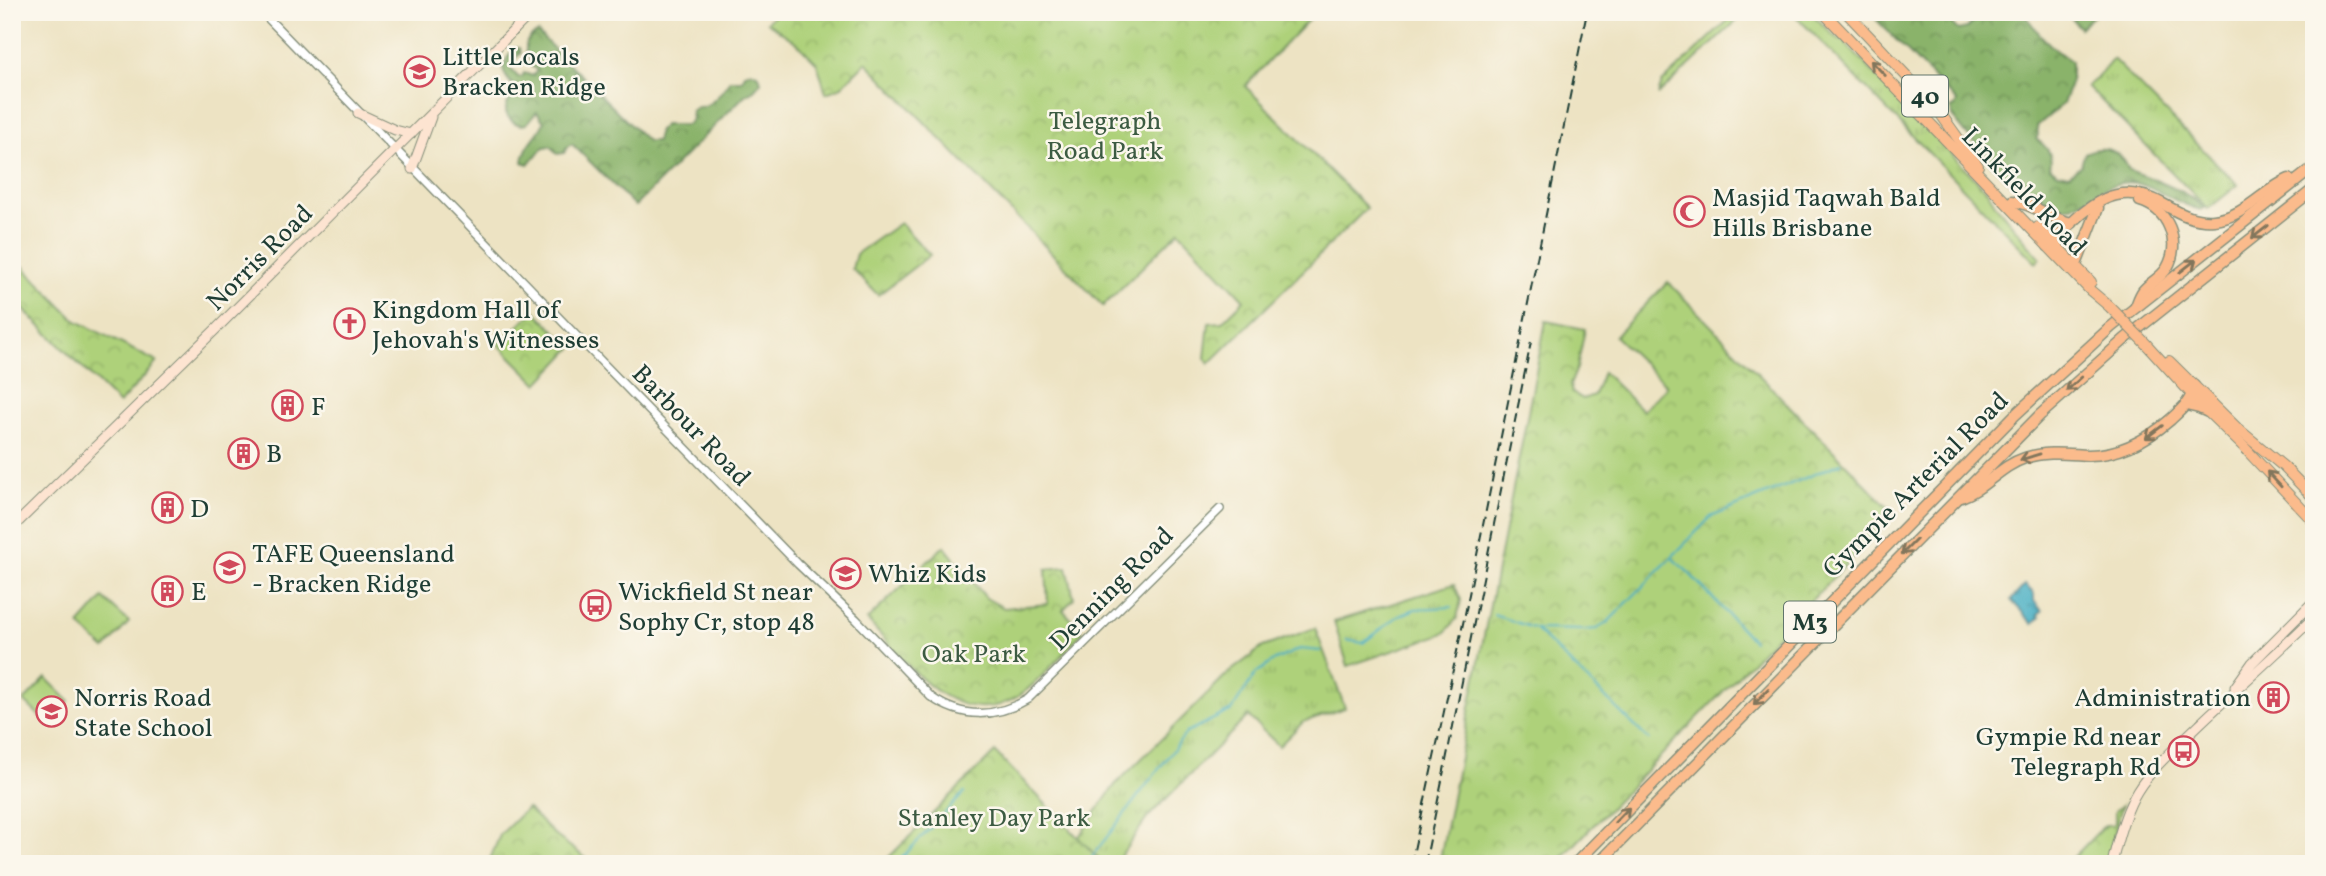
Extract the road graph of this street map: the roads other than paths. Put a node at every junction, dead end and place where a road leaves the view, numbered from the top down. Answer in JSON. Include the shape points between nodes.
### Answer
{"nodes":[{"id":1,"x":261,"y":12,"type":"edge"},
{"id":2,"x":532,"y":12,"type":"edge"},
{"id":3,"x":1824,"y":12,"type":"edge"},
{"id":4,"x":1846,"y":12,"type":"edge"},
{"id":5,"x":433,"y":112,"type":"junction"},
{"id":6,"x":358,"y":113,"type":"junction"},
{"id":7,"x":411,"y":134,"type":"junction"},
{"id":8,"x":394,"y":150,"type":"junction"},
{"id":9,"x":2314,"y":167,"type":"edge"},
{"id":10,"x":412,"y":169,"type":"junction"},
{"id":11,"x":2303,"y":175,"type":"junction"},
{"id":12,"x":2314,"y":189,"type":"edge"},
{"id":13,"x":2012,"y":201,"type":"junction"},
{"id":14,"x":2098,"y":208,"type":"junction"},
{"id":15,"x":2072,"y":223,"type":"junction"},
{"id":16,"x":2053,"y":246,"type":"junction"},
{"id":17,"x":2076,"y":264,"type":"junction"},
{"id":18,"x":2110,"y":307,"type":"junction"},
{"id":19,"x":2135,"y":309,"type":"junction"},
{"id":20,"x":2193,"y":390,"type":"junction"},
{"id":21,"x":2186,"y":405,"type":"junction"},
{"id":22,"x":2208,"y":412,"type":"junction"},
{"id":23,"x":1957,"y":498,"type":"junction"},
{"id":24,"x":2314,"y":498,"type":"edge"},
{"id":25,"x":1220,"y":509,"type":"dead end"},
{"id":26,"x":2314,"y":522,"type":"edge"},
{"id":27,"x":12,"y":528,"type":"edge"},
{"id":28,"x":2314,"y":601,"type":"edge"},
{"id":29,"x":2314,"y":618,"type":"edge"},
{"id":30,"x":2232,"y":691,"type":"junction"},
{"id":31,"x":993,"y":713,"type":"joint"},
{"id":32,"x":1575,"y":864,"type":"edge"},
{"id":33,"x":1598,"y":864,"type":"edge"},
{"id":34,"x":2112,"y":864,"type":"edge"}],
"edges":[{"from":1,"to":6,"type":"street","name":"Barbour Road"},
{"from":2,"to":5,"type":"main road","name":"Norris Road"},
{"from":16,"to":3,"type":"main road","name":"Linkfield Road","number":"40","one_way":true},
{"from":4,"to":13,"type":"main road","name":"Linkfield Road","number":"40","via":[[1935,106],[1981,169]]},
{"from":5,"to":7,"type":"main road","name":"Norris Road"},
{"from":5,"to":10,"type":"main road"},
{"from":6,"to":7,"type":"main road"},
{"from":6,"to":8,"type":"street","name":"Barbour Road"},
{"from":7,"to":8,"type":"main road","name":"Norris Road"},
{"from":8,"to":10,"type":"street","name":"Barbour Road"},
{"from":8,"to":27,"type":"main road","name":"Norris Road"},
{"from":9,"to":11,"type":"highway","name":"Gympie Arterial Road","number":"M3"},
{"from":10,"to":31,"type":"street","name":"Barbour Road","via":[[931,697],[967,714]]},
{"from":11,"to":15,"type":"highway","via":[[2286,180],[2225,218],[2191,218],[2149,197],[2129,193],[2096,202]]},
{"from":19,"to":11,"type":"highway","name":"Gympie Arterial Road","number":"M3","one_way":true},
{"from":12,"to":23,"type":"highway","name":"Gympie Arterial Road","number":"M3","one_way":true,"via":[[2125,339]]},
{"from":13,"to":15,"type":"highway"},
{"from":13,"to":16,"type":"main road","name":"Linkfield Road","number":"40"},
{"from":14,"to":16,"type":"highway"},
{"from":14,"to":17,"type":"highway"},
{"from":14,"to":19,"type":"highway","via":[[2119,201],[2143,202],[2170,226],[2171,259],[2142,292]]},
{"from":15,"to":16,"type":"highway"},
{"from":16,"to":17,"type":"main road","name":"Linkfield Road","number":"40"},
{"from":16,"to":18,"type":"main road","name":"Linkfield Road","number":"40"},
{"from":17,"to":18,"type":"main road","name":"Linkfield Road","number":"40"},
{"from":18,"to":20,"type":"main road","name":"Linkfield Road","number":"40","bridge":true,"via":[[2170,362]]},
{"from":32,"to":19,"type":"highway","name":"Gympie Arterial Road","number":"M3","one_way":true,"via":[[2015,415]]},
{"from":20,"to":21,"type":"highway"},
{"from":20,"to":22,"type":"main road","name":"Linkfield Road","number":"40"},
{"from":20,"to":24,"type":"main road","name":"Linkfield Road","number":"40"},
{"from":21,"to":22,"type":"highway"},
{"from":21,"to":23,"type":"highway","one_way":true,"via":[[2135,445],[2103,454],[2049,452],[2030,457]]},
{"from":26,"to":22,"type":"main road","name":"Linkfield Road","number":"40","one_way":true},
{"from":23,"to":33,"type":"highway","name":"Gympie Arterial Road","number":"M3","one_way":true},
{"from":25,"to":31,"type":"street","name":"Denning Road","via":[[1028,699]]},
{"from":28,"to":30,"type":"main road","via":[[2252,663]]},
{"from":29,"to":30,"type":"main road"},
{"from":30,"to":34,"type":"main road","via":[[2136,793]]}]}
